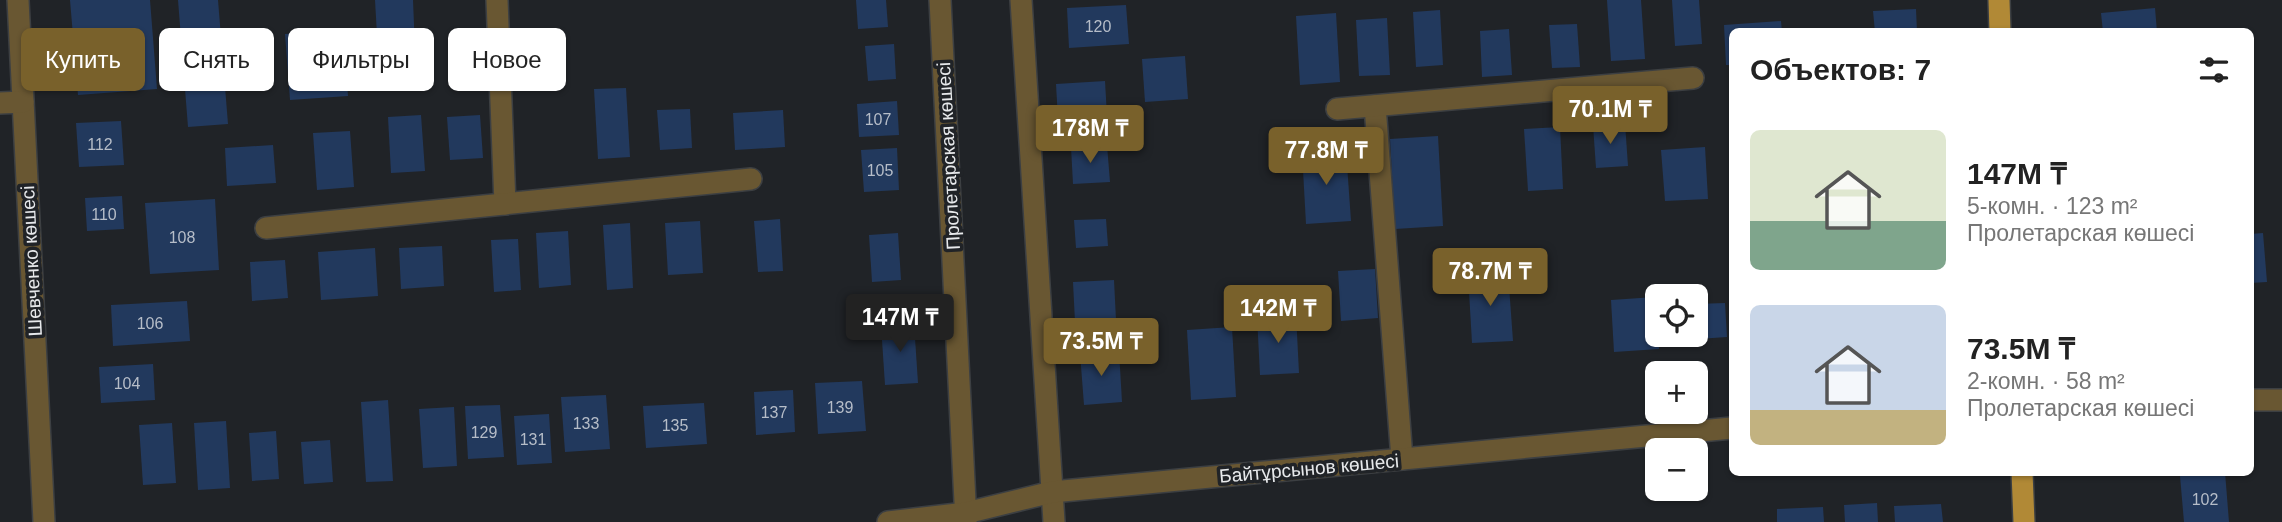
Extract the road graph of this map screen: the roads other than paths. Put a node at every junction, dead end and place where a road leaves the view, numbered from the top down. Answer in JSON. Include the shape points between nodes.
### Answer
{"nodes":[{"id":1,"x":18,"y":0,"type":"edge"},
{"id":2,"x":497,"y":0,"type":"edge"},
{"id":3,"x":940,"y":0,"type":"edge"},
{"id":4,"x":1021,"y":0,"type":"edge"},
{"id":5,"x":1999,"y":0,"type":"edge"},
{"id":6,"x":2000,"y":28,"type":"edge"},
{"id":7,"x":1693,"y":78,"type":"dead end"},
{"id":8,"x":23,"y":102,"type":"junction"},
{"id":9,"x":0,"y":103,"type":"edge"},
{"id":10,"x":1375,"y":106,"type":"junction"},
{"id":11,"x":1337,"y":109,"type":"dead end"},
{"id":12,"x":751,"y":179,"type":"dead end"},
{"id":13,"x":505,"y":204,"type":"junction"},
{"id":14,"x":266,"y":228,"type":"dead end"},
{"id":15,"x":2254,"y":400,"type":"edge"},
{"id":16,"x":2282,"y":400,"type":"edge"},
{"id":17,"x":1729,"y":428,"type":"edge"},
{"id":18,"x":1402,"y":459,"type":"junction"},
{"id":19,"x":2022,"y":476,"type":"edge"},
{"id":20,"x":1052,"y":492,"type":"junction"},
{"id":21,"x":966,"y":518,"type":"edge"},
{"id":22,"x":44,"y":522,"type":"edge"},
{"id":23,"x":888,"y":522,"type":"edge"},
{"id":24,"x":1054,"y":522,"type":"edge"},
{"id":25,"x":2024,"y":522,"type":"edge"}],
"edges":[{"from":1,"to":8,"type":"street","name":"Шевченко көшесі"},
{"from":2,"to":13,"type":"street"},
{"from":3,"to":21,"type":"street","name":"Пролетарская көшесі"},
{"from":4,"to":20,"type":"street"},
{"from":5,"to":6,"type":"main road"},
{"from":7,"to":10,"type":"street"},
{"from":8,"to":9,"type":"street"},
{"from":8,"to":22,"type":"street","name":"Шевченко көшесі"},
{"from":10,"to":11,"type":"street"},
{"from":10,"to":18,"type":"street"},
{"from":12,"to":13,"type":"street"},
{"from":13,"to":14,"type":"street"},
{"from":15,"to":16,"type":"street"},
{"from":17,"to":18,"type":"street","name":"Байтұрсынов көшесі"},
{"from":18,"to":20,"type":"street","name":"Байтұрсынов көшесі"},
{"from":19,"to":25,"type":"main road"},
{"from":20,"to":21,"type":"street","name":"Байтұрсынов көшесі"},
{"from":20,"to":24,"type":"street"},
{"from":21,"to":23,"type":"street","name":"Байтұрсынов көшесі"}]}
